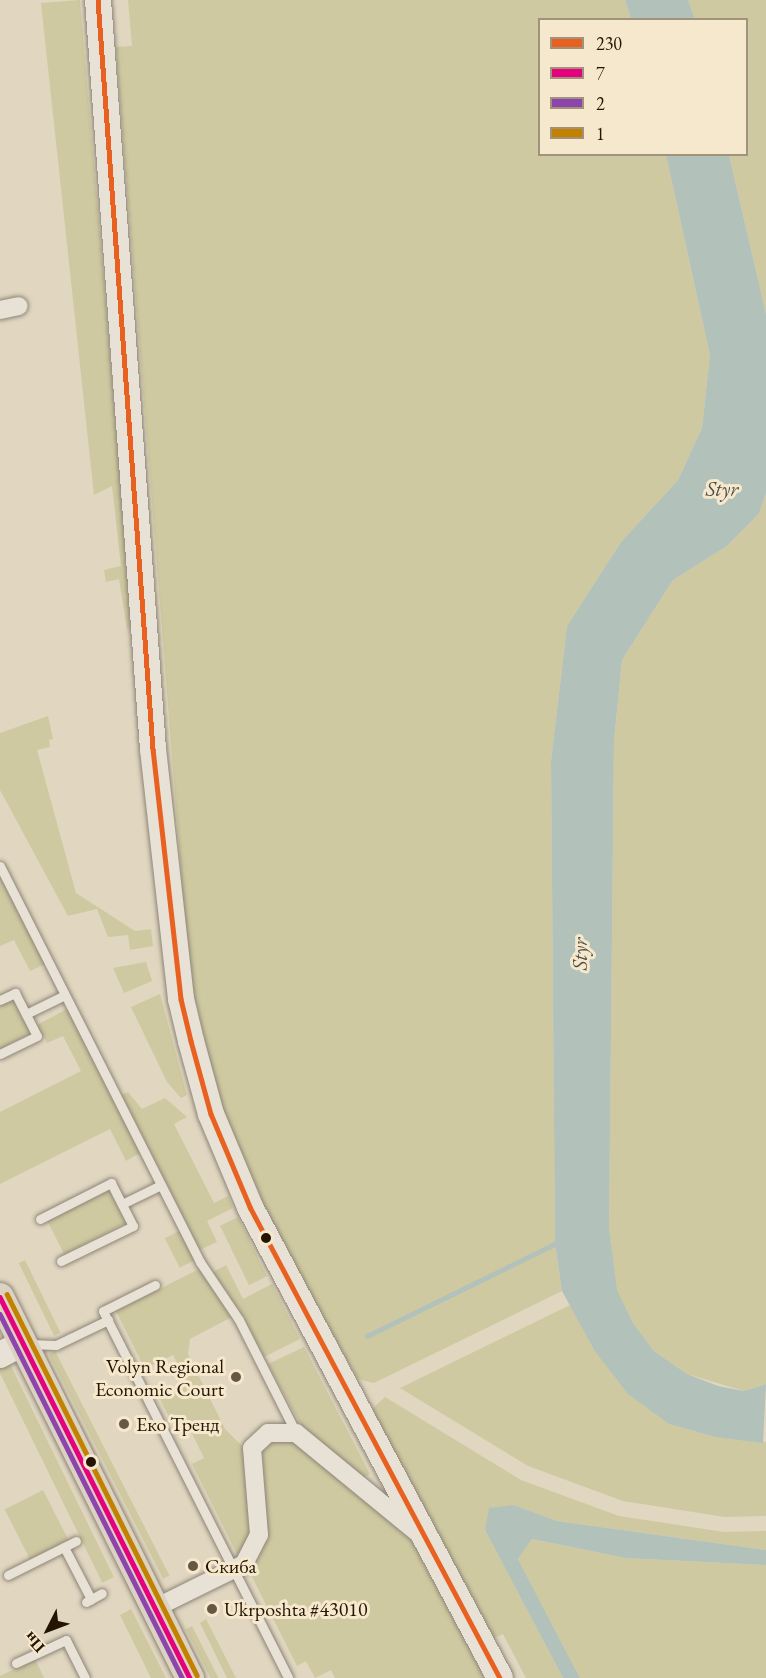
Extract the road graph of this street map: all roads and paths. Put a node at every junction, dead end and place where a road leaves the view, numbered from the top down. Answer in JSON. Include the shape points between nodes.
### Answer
{"nodes":[{"id":1,"x":98,"y":0,"type":"edge"},
{"id":2,"x":19,"y":306,"type":"dead end"},
{"id":3,"x":0,"y":310,"type":"edge"},
{"id":4,"x":0,"y":866,"type":"edge"},
{"id":5,"x":65,"y":995,"type":"junction"},
{"id":6,"x":0,"y":1000,"type":"edge"},
{"id":7,"x":26,"y":1014,"type":"junction"},
{"id":8,"x":0,"y":1054,"type":"edge"},
{"id":9,"x":161,"y":1185,"type":"junction"},
{"id":10,"x":122,"y":1204,"type":"junction"},
{"id":11,"x":40,"y":1219,"type":"dead end"},
{"id":12,"x":62,"y":1262,"type":"dead end"},
{"id":13,"x":155,"y":1285,"type":"dead end"},
{"id":14,"x":0,"y":1297,"type":"edge"},
{"id":15,"x":108,"y":1320,"type":"junction"},
{"id":16,"x":11,"y":1349,"type":"edge"},
{"id":17,"x":296,"y":1434,"type":"junction"},
{"id":18,"x":426,"y":1540,"type":"junction"},
{"id":19,"x":76,"y":1541,"type":"dead end"},
{"id":20,"x":64,"y":1547,"type":"junction"},
{"id":21,"x":234,"y":1569,"type":"junction"},
{"id":22,"x":8,"y":1575,"type":"dead end"},
{"id":23,"x":102,"y":1593,"type":"dead end"},
{"id":24,"x":155,"y":1608,"type":"junction"},
{"id":25,"x":16,"y":1663,"type":"dead end"},
{"id":26,"x":85,"y":1678,"type":"edge"},
{"id":27,"x":190,"y":1678,"type":"edge"},
{"id":28,"x":288,"y":1678,"type":"edge"},
{"id":29,"x":500,"y":1678,"type":"edge"}],
"edges":[{"from":1,"to":18,"type":"street","via":[[153,749],[184,1010],[210,1114],[250,1207]]},
{"from":2,"to":3,"type":"street"},
{"from":4,"to":5,"type":"lane"},
{"from":5,"to":7,"type":"lane"},
{"from":5,"to":9,"type":"lane"},
{"from":6,"to":7,"type":"lane","via":[[15,993]]},
{"from":7,"to":8,"type":"lane","via":[[37,1036]]},
{"from":9,"to":10,"type":"lane"},
{"from":9,"to":17,"type":"lane","via":[[200,1262],[239,1320]]},
{"from":10,"to":11,"type":"lane","via":[[111,1183]]},
{"from":10,"to":12,"type":"lane","via":[[133,1226]]},
{"from":13,"to":15,"type":"lane","via":[[103,1311]]},
{"from":14,"to":16,"type":"main road"},
{"from":15,"to":16,"type":"lane","via":[[56,1345]]},
{"from":15,"to":21,"type":"lane"},
{"from":16,"to":24,"type":"main road"},
{"from":17,"to":18,"type":"street"},
{"from":17,"to":21,"type":"street","via":[[268,1433],[252,1448],[259,1534],[244,1564]]},
{"from":18,"to":29,"type":"street"},
{"from":19,"to":20,"type":"lane"},
{"from":20,"to":22,"type":"lane"},
{"from":20,"to":23,"type":"lane","via":[[88,1600]]},
{"from":21,"to":24,"type":"street"},
{"from":21,"to":28,"type":"lane"},
{"from":24,"to":27,"type":"main road"},
{"from":25,"to":26,"type":"lane","via":[[66,1640]]}]}
